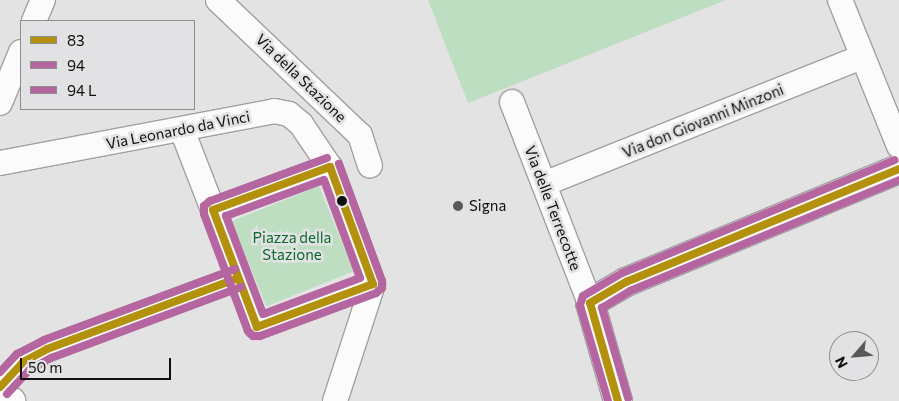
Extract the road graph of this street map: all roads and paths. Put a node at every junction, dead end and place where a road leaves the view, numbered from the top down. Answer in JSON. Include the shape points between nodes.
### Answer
{"nodes":[{"id":1,"x":43,"y":0,"type":"edge"},
{"id":2,"x":218,"y":0,"type":"edge"},
{"id":3,"x":840,"y":0,"type":"edge"},
{"id":4,"x":34,"y":20,"type":"edge"},
{"id":5,"x":20,"y":54,"type":"edge"},
{"id":6,"x":862,"y":57,"type":"junction"},
{"id":7,"x":512,"y":102,"type":"dead end"},
{"id":8,"x":0,"y":103,"type":"edge"},
{"id":9,"x":182,"y":130,"type":"junction"},
{"id":10,"x":899,"y":146,"type":"edge"},
{"id":11,"x":0,"y":162,"type":"edge"},
{"id":12,"x":370,"y":165,"type":"dead end"},
{"id":13,"x":330,"y":167,"type":"junction"},
{"id":14,"x":899,"y":169,"type":"edge"},
{"id":15,"x":544,"y":184,"type":"junction"},
{"id":16,"x":213,"y":210,"type":"junction"},
{"id":17,"x":238,"y":278,"type":"junction"},
{"id":18,"x":374,"y":284,"type":"junction"},
{"id":19,"x":590,"y":303,"type":"junction"},
{"id":20,"x":0,"y":387,"type":"edge"},
{"id":21,"x":0,"y":395,"type":"edge"},
{"id":22,"x":11,"y":401,"type":"edge"},
{"id":23,"x":335,"y":401,"type":"edge"},
{"id":24,"x":618,"y":401,"type":"edge"}],
"edges":[{"from":1,"to":4,"type":"street"},
{"from":2,"to":12,"type":"street","name":"Via della Stazione","via":[[360,135]]},
{"from":3,"to":6,"type":"street"},
{"from":5,"to":8,"type":"street"},
{"from":6,"to":10,"type":"street"},
{"from":6,"to":15,"type":"street","name":"Via don Giovanni Minzoni"},
{"from":7,"to":15,"type":"street","name":"Via delle Terrecotte"},
{"from":9,"to":11,"type":"street","name":"Via Leonardo da Vinci"},
{"from":9,"to":13,"type":"street","name":"Via Leonardo da Vinci","via":[[274,111],[289,114],[301,124]]},
{"from":9,"to":16,"type":"street"},
{"from":13,"to":16,"type":"street"},
{"from":13,"to":18,"type":"street"},
{"from":14,"to":19,"type":"main road","via":[[626,282]]},
{"from":15,"to":19,"type":"street","name":"Via delle Terrecotte"},
{"from":16,"to":17,"type":"street"},
{"from":17,"to":18,"type":"street","via":[[257,327]]},
{"from":17,"to":20,"type":"street","via":[[47,349],[23,362]]},
{"from":18,"to":23,"type":"street"},
{"from":19,"to":24,"type":"main road","name":"Via delle Terrecotte"},
{"from":21,"to":22,"type":"main road"}]}
